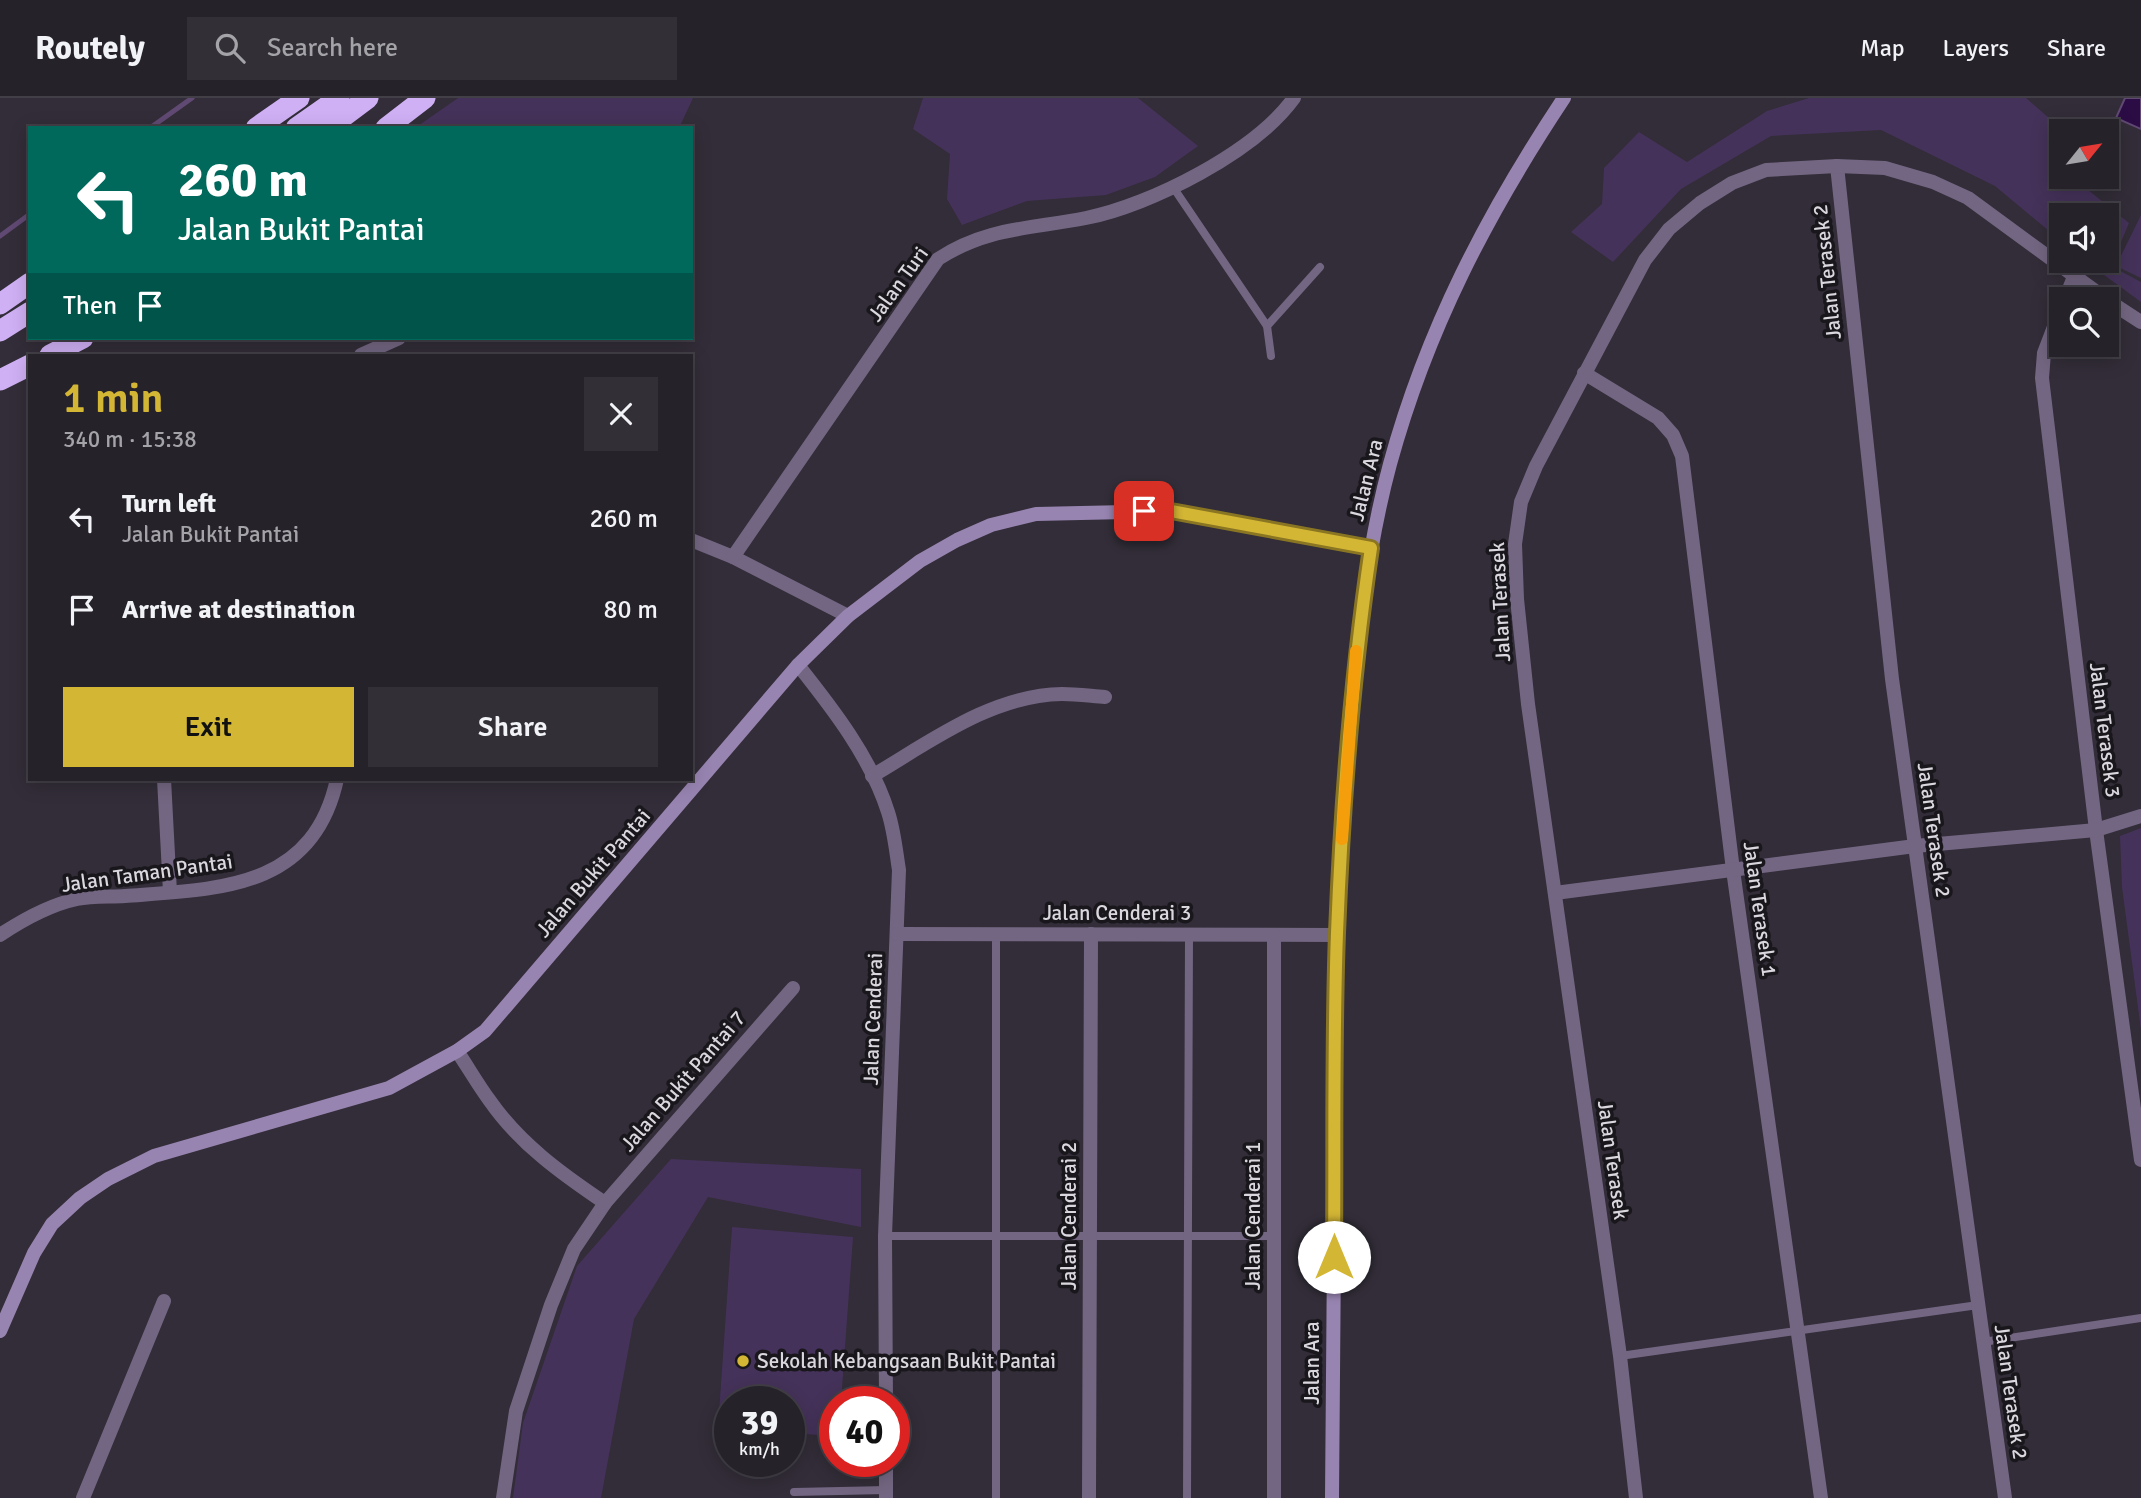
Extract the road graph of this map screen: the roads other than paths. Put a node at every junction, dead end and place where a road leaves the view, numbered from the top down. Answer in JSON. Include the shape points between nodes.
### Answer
{"nodes":[{"id":1,"x":299,"y":98,"type":"edge"},
{"id":2,"x":340,"y":98,"type":"edge"},
{"id":3,"x":368,"y":98,"type":"edge"},
{"id":4,"x":425,"y":98,"type":"edge"},
{"id":5,"x":1294,"y":98,"type":"edge"},
{"id":6,"x":1564,"y":98,"type":"edge"},
{"id":7,"x":259,"y":126,"type":"edge"},
{"id":8,"x":299,"y":126,"type":"edge"},
{"id":9,"x":331,"y":126,"type":"edge"},
{"id":10,"x":389,"y":126,"type":"edge"},
{"id":11,"x":1837,"y":166,"type":"junction"},
{"id":12,"x":1173,"y":187,"type":"junction"},
{"id":13,"x":1320,"y":267,"type":"dead end"},
{"id":14,"x":2074,"y":277,"type":"junction"},
{"id":15,"x":28,"y":284,"type":"edge"},
{"id":16,"x":2069,"y":287,"type":"edge"},
{"id":17,"x":2088,"y":287,"type":"edge"},
{"id":18,"x":0,"y":303,"type":"edge"},
{"id":19,"x":2119,"y":308,"type":"edge"},
{"id":20,"x":28,"y":313,"type":"edge"},
{"id":21,"x":2141,"y":322,"type":"edge"},
{"id":22,"x":1267,"y":326,"type":"junction"},
{"id":23,"x":28,"y":327,"type":"edge"},
{"id":24,"x":0,"y":331,"type":"edge"},
{"id":25,"x":79,"y":340,"type":"edge"},
{"id":26,"x":395,"y":340,"type":"edge"},
{"id":27,"x":2049,"y":340,"type":"edge"},
{"id":28,"x":0,"y":342,"type":"edge"},
{"id":29,"x":52,"y":354,"type":"edge"},
{"id":30,"x":363,"y":354,"type":"edge"},
{"id":31,"x":1271,"y":356,"type":"dead end"},
{"id":32,"x":28,"y":366,"type":"edge"},
{"id":33,"x":1584,"y":373,"type":"junction"},
{"id":34,"x":0,"y":380,"type":"edge"},
{"id":35,"x":693,"y":541,"type":"edge"},
{"id":36,"x":1371,"y":548,"type":"junction"},
{"id":37,"x":733,"y":557,"type":"junction"},
{"id":38,"x":848,"y":616,"type":"junction"},
{"id":39,"x":798,"y":665,"type":"junction"},
{"id":40,"x":1105,"y":697,"type":"dead end"},
{"id":41,"x":872,"y":776,"type":"junction"},
{"id":42,"x":164,"y":781,"type":"edge"},
{"id":43,"x":337,"y":781,"type":"edge"},
{"id":44,"x":2141,"y":816,"type":"edge"},
{"id":45,"x":2096,"y":830,"type":"junction"},
{"id":46,"x":1915,"y":846,"type":"junction"},
{"id":47,"x":1734,"y":870,"type":"junction"},
{"id":48,"x":170,"y":892,"type":"junction"},
{"id":49,"x":1555,"y":893,"type":"junction"},
{"id":50,"x":996,"y":933,"type":"junction"},
{"id":51,"x":897,"y":934,"type":"junction"},
{"id":52,"x":1091,"y":934,"type":"junction"},
{"id":53,"x":1189,"y":934,"type":"junction"},
{"id":54,"x":0,"y":935,"type":"edge"},
{"id":55,"x":1275,"y":935,"type":"junction"},
{"id":56,"x":1337,"y":935,"type":"junction"},
{"id":57,"x":793,"y":988,"type":"dead end"},
{"id":58,"x":457,"y":1051,"type":"junction"},
{"id":59,"x":2141,"y":1160,"type":"edge"},
{"id":60,"x":605,"y":1203,"type":"junction"},
{"id":61,"x":885,"y":1236,"type":"junction"},
{"id":62,"x":996,"y":1236,"type":"junction"},
{"id":63,"x":1188,"y":1236,"type":"junction"},
{"id":64,"x":1274,"y":1236,"type":"junction"},
{"id":65,"x":1090,"y":1237,"type":"junction"},
{"id":66,"x":164,"y":1301,"type":"dead end"},
{"id":67,"x":1978,"y":1305,"type":"junction"},
{"id":68,"x":2141,"y":1318,"type":"edge"},
{"id":69,"x":0,"y":1331,"type":"edge"},
{"id":70,"x":1797,"y":1331,"type":"junction"},
{"id":71,"x":1983,"y":1342,"type":"junction"},
{"id":72,"x":1620,"y":1356,"type":"junction"},
{"id":73,"x":886,"y":1386,"type":"edge"},
{"id":74,"x":794,"y":1492,"type":"dead end"},
{"id":75,"x":886,"y":1494,"type":"edge"},
{"id":76,"x":83,"y":1498,"type":"edge"},
{"id":77,"x":503,"y":1498,"type":"edge"},
{"id":78,"x":996,"y":1498,"type":"edge"},
{"id":79,"x":1089,"y":1498,"type":"edge"},
{"id":80,"x":1187,"y":1498,"type":"edge"},
{"id":81,"x":1274,"y":1498,"type":"edge"},
{"id":82,"x":1332,"y":1498,"type":"edge"},
{"id":83,"x":1636,"y":1498,"type":"edge"},
{"id":84,"x":1821,"y":1498,"type":"edge"},
{"id":85,"x":2004,"y":1498,"type":"edge"}],
"edges":[{"from":1,"to":7,"type":"highway"},
{"from":2,"to":8,"type":"highway"},
{"from":3,"to":9,"type":"highway"},
{"from":4,"to":10,"type":"highway"},
{"from":5,"to":12,"type":"street","name":"Jalan Turi","via":[[1263,132]]},
{"from":6,"to":36,"type":"street","name":"Jalan Ara","via":[[1466,262],[1432,338],[1390,464]]},
{"from":11,"to":14,"type":"street","name":"Jalan Terasek","via":[[1885,168],[1968,198]]},
{"from":11,"to":33,"type":"street","name":"Jalan Terasek","via":[[1766,170],[1732,183],[1679,220],[1645,260]]},
{"from":11,"to":46,"type":"street","name":"Jalan Terasek 2","via":[[1892,679]]},
{"from":12,"to":22,"type":"lane"},
{"from":12,"to":37,"type":"street","name":"Jalan Turi","via":[[1140,204],[1088,218],[989,234],[962,243],[938,259]]},
{"from":13,"to":22,"type":"lane"},
{"from":14,"to":16,"type":"street"},
{"from":14,"to":17,"type":"street","name":"Jalan Terasek"},
{"from":15,"to":18,"type":"highway"},
{"from":19,"to":21,"type":"street","name":"Jalan Terasek"},
{"from":20,"to":24,"type":"highway"},
{"from":22,"to":31,"type":"lane"},
{"from":23,"to":28,"type":"highway"},
{"from":25,"to":29,"type":"highway"},
{"from":26,"to":30,"type":"street"},
{"from":27,"to":45,"type":"street","name":"Jalan Terasek 3","via":[[2042,379]]},
{"from":32,"to":34,"type":"highway"},
{"from":33,"to":47,"type":"street","name":"Jalan Terasek 1","via":[[1658,418],[1673,435],[1682,456]]},
{"from":33,"to":49,"type":"street","name":"Jalan Terasek","via":[[1521,502],[1515,544],[1528,704]]},
{"from":35,"to":37,"type":"street"},
{"from":36,"to":38,"type":"street","name":"Jalan Bukit Pantai","via":[[1171,511],[1036,514],[991,524],[957,540],[901,574]]},
{"from":36,"to":56,"type":"street","name":"Jalan Ara","via":[[1356,655]]},
{"from":37,"to":38,"type":"street"},
{"from":38,"to":39,"type":"street","name":"Jalan Bukit Pantai"},
{"from":39,"to":41,"type":"street","name":"Jalan Cenderai","via":[[841,719]]},
{"from":39,"to":58,"type":"street","name":"Jalan Bukit Pantai","via":[[485,1031]]},
{"from":40,"to":41,"type":"street","via":[[1060,694],[1016,701],[965,722]]},
{"from":41,"to":51,"type":"street","name":"Jalan Cenderai","via":[[888,812],[899,870]]},
{"from":42,"to":48,"type":"street"},
{"from":43,"to":48,"type":"street","name":"Jalan Taman Pantai","via":[[317,833],[282,866],[231,886]]},
{"from":44,"to":45,"type":"street"},
{"from":45,"to":46,"type":"street"},
{"from":45,"to":59,"type":"street","name":"Jalan Terasek 3"},
{"from":46,"to":47,"type":"street"},
{"from":46,"to":67,"type":"street","name":"Jalan Terasek 2"},
{"from":47,"to":49,"type":"street"},
{"from":47,"to":70,"type":"street","name":"Jalan Terasek 1"},
{"from":48,"to":54,"type":"street","name":"Jalan Taman Pantai","via":[[77,899],[30,915]]},
{"from":49,"to":72,"type":"street","name":"Jalan Terasek"},
{"from":50,"to":51,"type":"street","name":"Jalan Cenderai 3"},
{"from":50,"to":52,"type":"street","name":"Jalan Cenderai 3"},
{"from":50,"to":62,"type":"lane"},
{"from":51,"to":61,"type":"street","name":"Jalan Cenderai"},
{"from":52,"to":53,"type":"street","name":"Jalan Cenderai 3"},
{"from":52,"to":65,"type":"street","name":"Jalan Cenderai 2"},
{"from":53,"to":55,"type":"street","name":"Jalan Cenderai 3"},
{"from":53,"to":63,"type":"lane"},
{"from":55,"to":56,"type":"street","name":"Jalan Cenderai 3"},
{"from":55,"to":64,"type":"street","name":"Jalan Cenderai 1"},
{"from":56,"to":82,"type":"street","name":"Jalan Ara"},
{"from":57,"to":60,"type":"street","name":"Jalan Bukit Pantai 7"},
{"from":58,"to":60,"type":"street","via":[[491,1103],[524,1141]]},
{"from":58,"to":69,"type":"street","name":"Jalan Bukit Pantai","via":[[389,1088],[154,1156],[108,1179],[52,1224],[34,1253]]},
{"from":60,"to":77,"type":"street","name":"Jalan Bukit Pantai 7","via":[[574,1249],[551,1306],[516,1411]]},
{"from":61,"to":62,"type":"lane"},
{"from":61,"to":73,"type":"street","name":"Jalan Cenderai"},
{"from":62,"to":65,"type":"lane"},
{"from":62,"to":78,"type":"lane"},
{"from":63,"to":64,"type":"lane"},
{"from":63,"to":65,"type":"lane"},
{"from":63,"to":80,"type":"lane"},
{"from":64,"to":81,"type":"street","name":"Jalan Cenderai 1"},
{"from":65,"to":79,"type":"street","name":"Jalan Cenderai 2"},
{"from":66,"to":76,"type":"street"},
{"from":67,"to":70,"type":"lane"},
{"from":67,"to":71,"type":"street","name":"Jalan Terasek 2"},
{"from":68,"to":71,"type":"lane"},
{"from":70,"to":72,"type":"lane"},
{"from":70,"to":84,"type":"street","name":"Jalan Terasek 1"},
{"from":71,"to":85,"type":"street","name":"Jalan Terasek 2"},
{"from":72,"to":83,"type":"street","name":"Jalan Terasek"},
{"from":74,"to":75,"type":"lane"}]}
